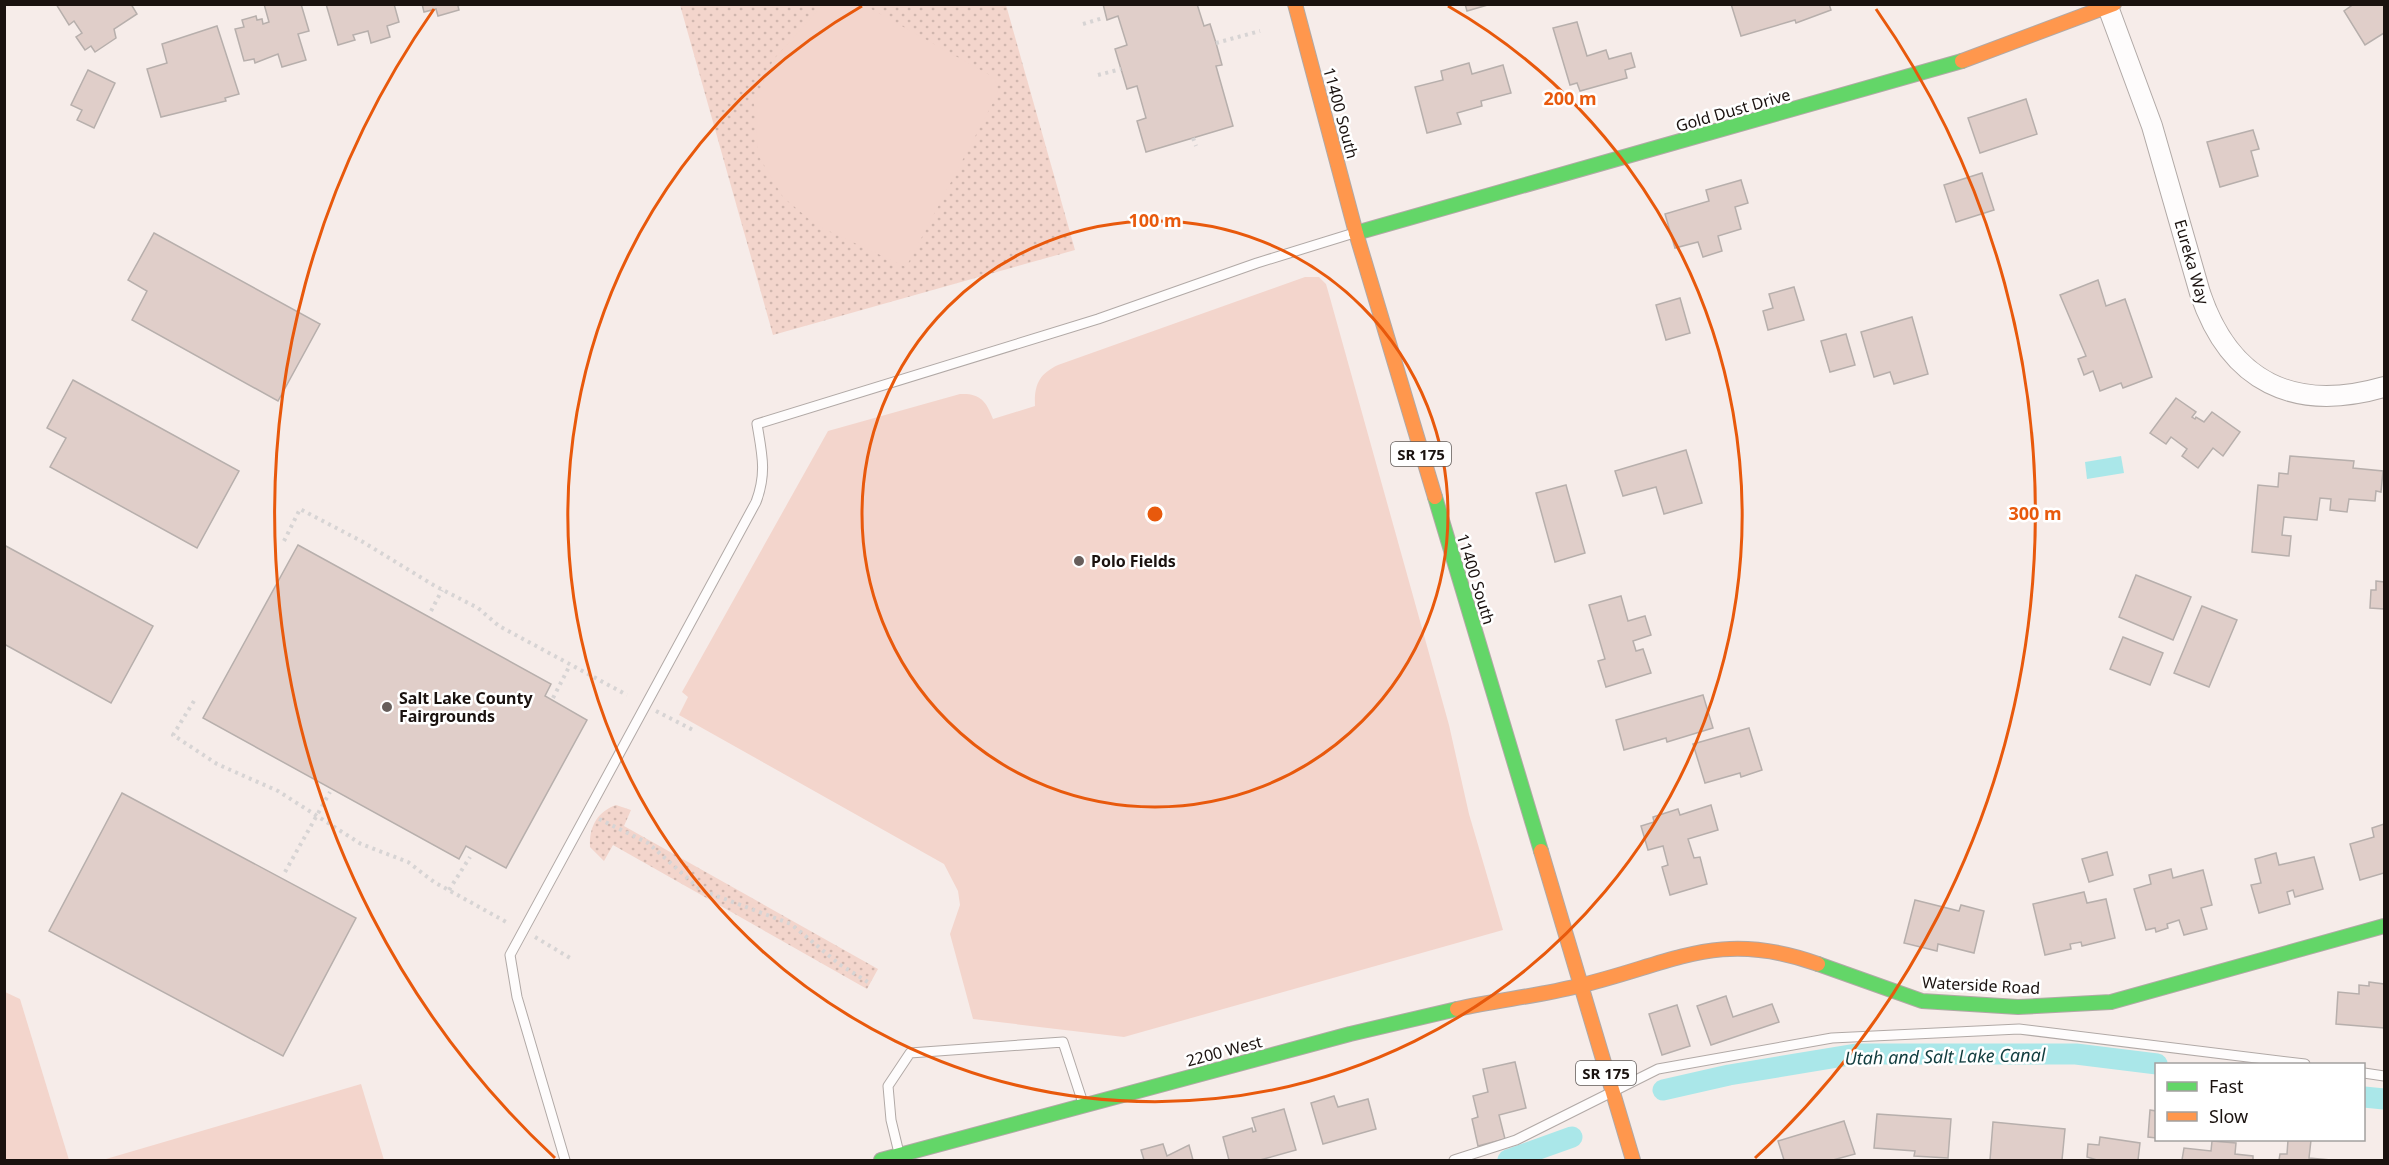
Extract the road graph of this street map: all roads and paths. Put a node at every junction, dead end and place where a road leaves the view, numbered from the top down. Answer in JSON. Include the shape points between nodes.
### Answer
{"nodes":[{"id":1,"x":1295,"y":4,"type":"edge"},
{"id":2,"x":2111,"y":6,"type":"edge"},
{"id":3,"x":1103,"y":18,"type":"dead end"},
{"id":4,"x":1083,"y":24,"type":"dead end"},
{"id":5,"x":1260,"y":31,"type":"dead end"},
{"id":6,"x":1216,"y":43,"type":"dead end"},
{"id":7,"x":1121,"y":69,"type":"dead end"},
{"id":8,"x":1098,"y":75,"type":"dead end"},
{"id":9,"x":1193,"y":138,"type":"dead end"},
{"id":10,"x":1196,"y":146,"type":"dead end"},
{"id":11,"x":1356,"y":233,"type":"junction"},
{"id":12,"x":2385,"y":387,"type":"edge"},
{"id":13,"x":284,"y":541,"type":"dead end"},
{"id":14,"x":442,"y":590,"type":"junction"},
{"id":15,"x":431,"y":611,"type":"dead end"},
{"id":16,"x":571,"y":664,"type":"junction"},
{"id":17,"x":627,"y":694,"type":"dead end"},
{"id":18,"x":553,"y":698,"type":"dead end"},
{"id":19,"x":194,"y":701,"type":"dead end"},
{"id":20,"x":655,"y":711,"type":"dead end"},
{"id":21,"x":695,"y":731,"type":"dead end"},
{"id":22,"x":330,"y":792,"type":"dead end"},
{"id":23,"x":317,"y":816,"type":"junction"},
{"id":24,"x":598,"y":818,"type":"dead end"},
{"id":25,"x":470,"y":857,"type":"dead end"},
{"id":26,"x":285,"y":873,"type":"dead end"},
{"id":27,"x":449,"y":890,"type":"junction"},
{"id":28,"x":508,"y":923,"type":"dead end"},
{"id":29,"x":2385,"y":926,"type":"edge"},
{"id":30,"x":535,"y":937,"type":"dead end"},
{"id":31,"x":570,"y":957,"type":"dead end"},
{"id":32,"x":871,"y":984,"type":"dead end"},
{"id":33,"x":1579,"y":986,"type":"junction"},
{"id":34,"x":2291,"y":1063,"type":"edge"},
{"id":35,"x":2365,"y":1073,"type":"edge"},
{"id":36,"x":2385,"y":1076,"type":"edge"},
{"id":37,"x":1612,"y":1093,"type":"junction"},
{"id":38,"x":1084,"y":1106,"type":"junction"},
{"id":39,"x":900,"y":1156,"type":"junction"},
{"id":40,"x":565,"y":1161,"type":"edge"},
{"id":41,"x":881,"y":1161,"type":"edge"},
{"id":42,"x":1454,"y":1161,"type":"edge"},
{"id":43,"x":1633,"y":1161,"type":"edge"}],
"edges":[{"from":1,"to":11,"type":"street","name":"11400 South","number":"SR 175"},
{"from":2,"to":11,"type":"street","name":"Gold Dust Drive","via":[[2028,40],[1951,64]]},
{"from":2,"to":12,"type":"street","name":"Eureka Way","via":[[2152,126],[2203,301],[2220,340],[2236,360],[2255,374],[2297,393],[2344,397]]},
{"from":3,"to":4,"type":"path"},
{"from":5,"to":6,"type":"path"},
{"from":7,"to":8,"type":"path"},
{"from":9,"to":10,"type":"path"},
{"from":11,"to":33,"type":"street","name":"11400 South","number":"SR 175"},
{"from":11,"to":40,"type":"lane","via":[[757,424],[763,483],[756,502],[510,955],[517,997]]},
{"from":13,"to":14,"type":"path","via":[[300,509]]},
{"from":14,"to":15,"type":"path"},
{"from":14,"to":16,"type":"path"},
{"from":16,"to":17,"type":"path"},
{"from":16,"to":18,"type":"path"},
{"from":19,"to":23,"type":"path","via":[[173,735],[217,764],[278,791]]},
{"from":20,"to":21,"type":"path"},
{"from":22,"to":23,"type":"path"},
{"from":23,"to":26,"type":"path"},
{"from":23,"to":27,"type":"path","via":[[361,844],[408,862]]},
{"from":24,"to":32,"type":"path","via":[[648,843],[701,890],[791,924],[839,964]]},
{"from":25,"to":27,"type":"path"},
{"from":27,"to":28,"type":"path"},
{"from":29,"to":33,"type":"street","name":"Waterside Road","via":[[2111,1002],[2018,1007],[1922,1001],[1787,953],[1733,947],[1679,955]]},
{"from":30,"to":31,"type":"path"},
{"from":33,"to":37,"type":"street","name":"11400 South","number":"SR 175"},
{"from":33,"to":38,"type":"street","name":"2200 West","via":[[1350,1034]]},
{"from":34,"to":37,"type":"lane","via":[[2008,1030],[1832,1038],[1658,1069]]},
{"from":35,"to":36,"type":"lane"},
{"from":37,"to":42,"type":"lane","via":[[1516,1140]]},
{"from":37,"to":43,"type":"street","name":"11400 South","number":"SR 175"},
{"from":38,"to":39,"type":"street","name":"2200 West"},
{"from":38,"to":39,"type":"lane","via":[[1063,1042],[910,1053],[888,1086]]},
{"from":39,"to":41,"type":"street","name":"2200 West"}]}
